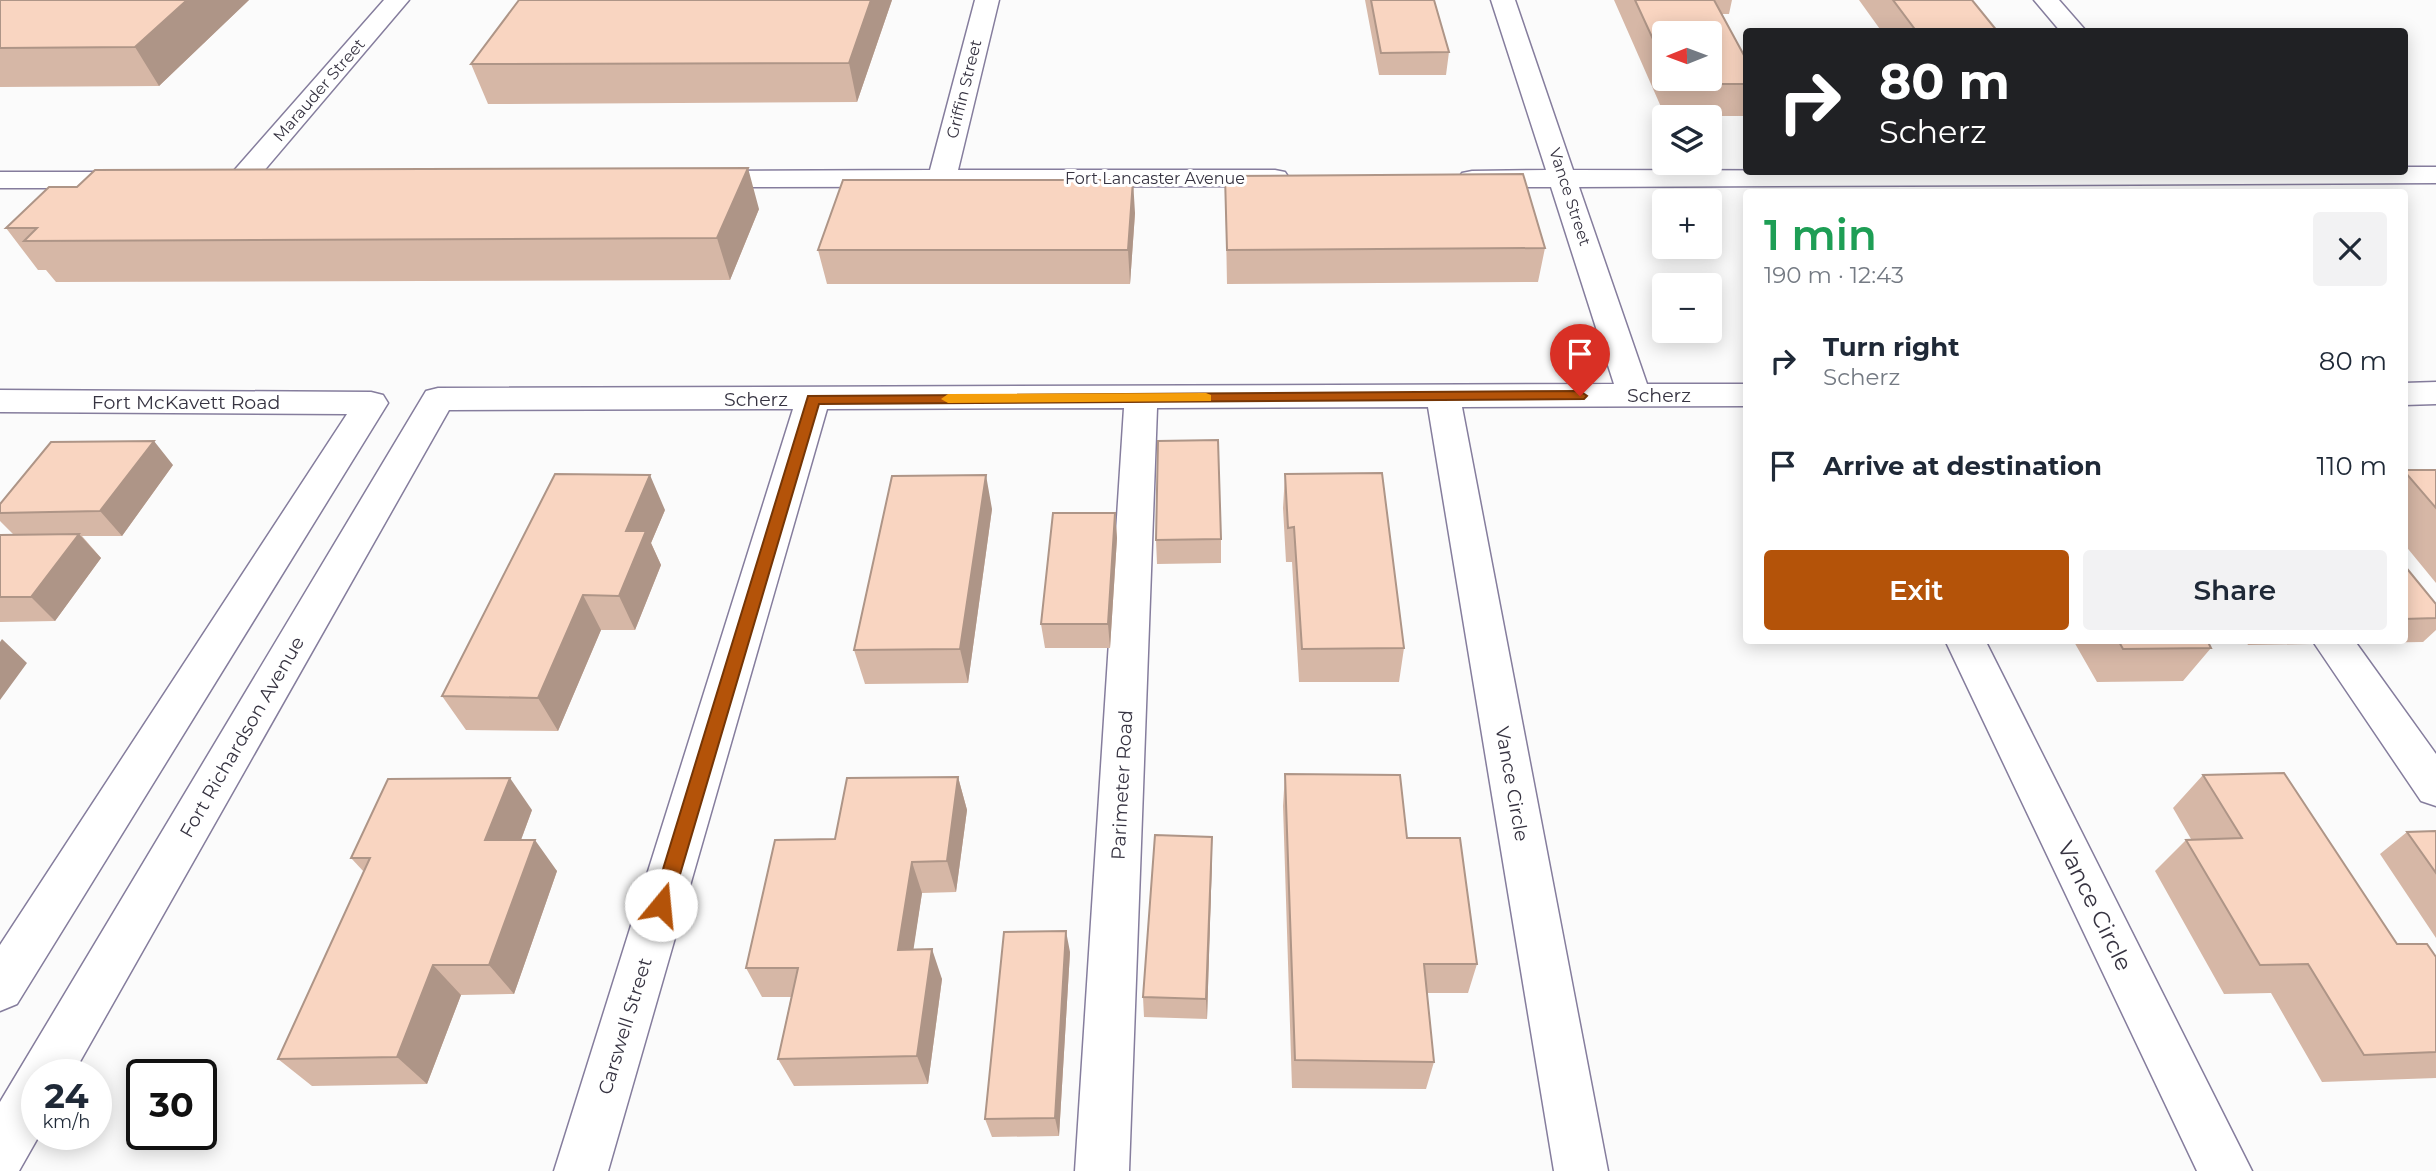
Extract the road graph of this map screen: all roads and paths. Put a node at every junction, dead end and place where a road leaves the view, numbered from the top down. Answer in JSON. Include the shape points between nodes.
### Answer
{"nodes":[{"id":1,"x":397,"y":0,"type":"edge"},
{"id":2,"x":987,"y":0,"type":"edge"},
{"id":3,"x":1503,"y":0,"type":"edge"},
{"id":4,"x":2046,"y":0,"type":"edge"},
{"id":5,"x":2072,"y":28,"type":"edge"},
{"id":6,"x":2080,"y":175,"type":"edge"},
{"id":7,"x":2408,"y":175,"type":"edge"},
{"id":8,"x":2436,"y":175,"type":"edge"},
{"id":9,"x":942,"y":178,"type":"junction"},
{"id":10,"x":1301,"y":178,"type":"edge"},
{"id":11,"x":667,"y":179,"type":"edge"},
{"id":12,"x":1440,"y":179,"type":"edge"},
{"id":13,"x":1564,"y":179,"type":"junction"},
{"id":14,"x":0,"y":180,"type":"edge"},
{"id":15,"x":161,"y":180,"type":"edge"},
{"id":16,"x":282,"y":180,"type":"edge"},
{"id":17,"x":2436,"y":393,"type":"edge"},
{"id":18,"x":2408,"y":394,"type":"edge"},
{"id":19,"x":1634,"y":395,"type":"junction"},
{"id":20,"x":1743,"y":395,"type":"edge"},
{"id":21,"x":1443,"y":397,"type":"junction"},
{"id":22,"x":1142,"y":398,"type":"junction"},
{"id":23,"x":438,"y":399,"type":"joint"},
{"id":24,"x":813,"y":399,"type":"junction"},
{"id":25,"x":0,"y":401,"type":"edge"},
{"id":26,"x":1967,"y":644,"type":"edge"},
{"id":27,"x":2335,"y":644,"type":"edge"},
{"id":28,"x":2436,"y":788,"type":"edge"},
{"id":29,"x":0,"y":988,"type":"edge"},
{"id":30,"x":54,"y":1059,"type":"edge"},
{"id":31,"x":21,"y":1116,"type":"edge"},
{"id":32,"x":0,"y":1152,"type":"edge"},
{"id":33,"x":581,"y":1171,"type":"edge"},
{"id":34,"x":1102,"y":1171,"type":"edge"},
{"id":35,"x":1581,"y":1171,"type":"edge"},
{"id":36,"x":2225,"y":1171,"type":"edge"}],
"edges":[{"from":1,"to":16,"type":"street","name":"Marauder Street","via":[[228,180]]},
{"from":2,"to":9,"type":"street","name":"Griffin Street"},
{"from":3,"to":13,"type":"street","name":"Vance Street"},
{"from":4,"to":5,"type":"street"},
{"from":6,"to":13,"type":"street"},
{"from":7,"to":8,"type":"street"},
{"from":9,"to":10,"type":"street","name":"Fort Lancaster Avenue"},
{"from":9,"to":11,"type":"street","name":"Fort Lancaster Avenue"},
{"from":12,"to":13,"type":"street"},
{"from":13,"to":19,"type":"street","name":"Vance Street"},
{"from":14,"to":15,"type":"street"},
{"from":17,"to":18,"type":"street"},
{"from":19,"to":20,"type":"street","name":"Scherz"},
{"from":19,"to":21,"type":"street","name":"Scherz"},
{"from":21,"to":22,"type":"street","name":"Scherz"},
{"from":21,"to":35,"type":"street","name":"Vance Circle"},
{"from":22,"to":24,"type":"street","name":"Scherz"},
{"from":22,"to":34,"type":"street","name":"Parimeter Road"},
{"from":23,"to":24,"type":"street","name":"Scherz"},
{"from":23,"to":30,"type":"street","name":"Fort Richardson Avenue"},
{"from":24,"to":33,"type":"street","name":"Carswell Street"},
{"from":25,"to":29,"type":"street","name":"Fort McKavett Road","via":[[371,403]]},
{"from":26,"to":36,"type":"street","name":"Vance Circle"},
{"from":27,"to":28,"type":"street"},
{"from":31,"to":32,"type":"street"}]}
